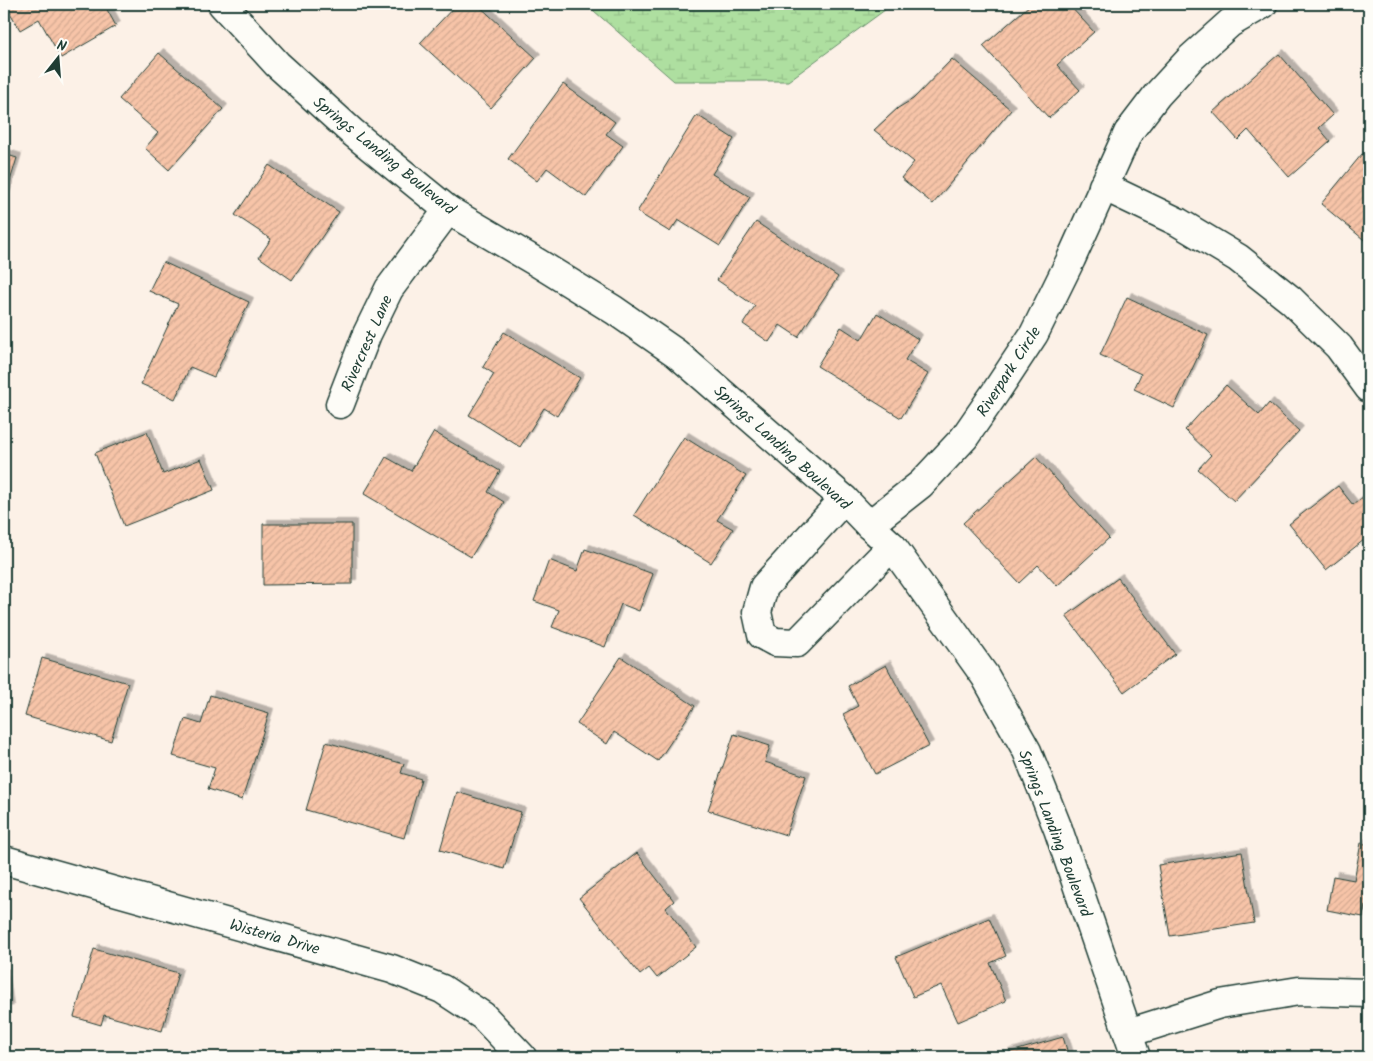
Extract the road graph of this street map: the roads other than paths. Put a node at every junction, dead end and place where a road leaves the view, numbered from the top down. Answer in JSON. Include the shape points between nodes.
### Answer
{"nodes":[{"id":1,"x":222,"y":4,"type":"edge"},
{"id":2,"x":1263,"y":4,"type":"edge"},
{"id":3,"x":1103,"y":186,"type":"junction"},
{"id":4,"x":448,"y":210,"type":"junction"},
{"id":5,"x":1369,"y":388,"type":"edge"},
{"id":6,"x":340,"y":404,"type":"dead end"},
{"id":7,"x":844,"y":499,"type":"junction"},
{"id":8,"x":869,"y":525,"type":"junction"},
{"id":9,"x":892,"y":546,"type":"junction"},
{"id":10,"x":4,"y":860,"type":"edge"},
{"id":11,"x":1369,"y":993,"type":"edge"},
{"id":12,"x":1132,"y":1045,"type":"edge"},
{"id":13,"x":522,"y":1057,"type":"edge"}],
"edges":[{"from":1,"to":4,"type":"street","name":"Springs Landing Boulevard","via":[[277,64],[352,132]]},
{"from":2,"to":3,"type":"street","name":"Riverpark Circle","via":[[1230,23],[1157,95],[1128,133]]},
{"from":3,"to":5,"type":"street","via":[[1178,222],[1238,258],[1298,307],[1339,347]]},
{"from":3,"to":8,"type":"street","name":"Riverpark Circle","via":[[1034,334],[964,438],[921,484]]},
{"from":4,"to":6,"type":"street","name":"Rivercrest Lane","via":[[389,289],[367,334]]},
{"from":4,"to":7,"type":"street","name":"Springs Landing Boulevard","via":[[563,279],[676,353]]},
{"from":7,"to":8,"type":"street","name":"Springs Landing Boulevard"},
{"from":7,"to":9,"type":"street","via":[[764,587],[757,612],[762,635],[775,642],[797,643]]},
{"from":8,"to":9,"type":"street","name":"Springs Landing Boulevard"},
{"from":9,"to":12,"type":"street","name":"Springs Landing Boulevard","via":[[985,676],[1027,751],[1058,829]]},
{"from":10,"to":13,"type":"street","name":"Wisteria Drive","via":[[392,969],[442,989],[484,1016]]},
{"from":11,"to":12,"type":"street","via":[[1300,991],[1220,1004]]}]}
